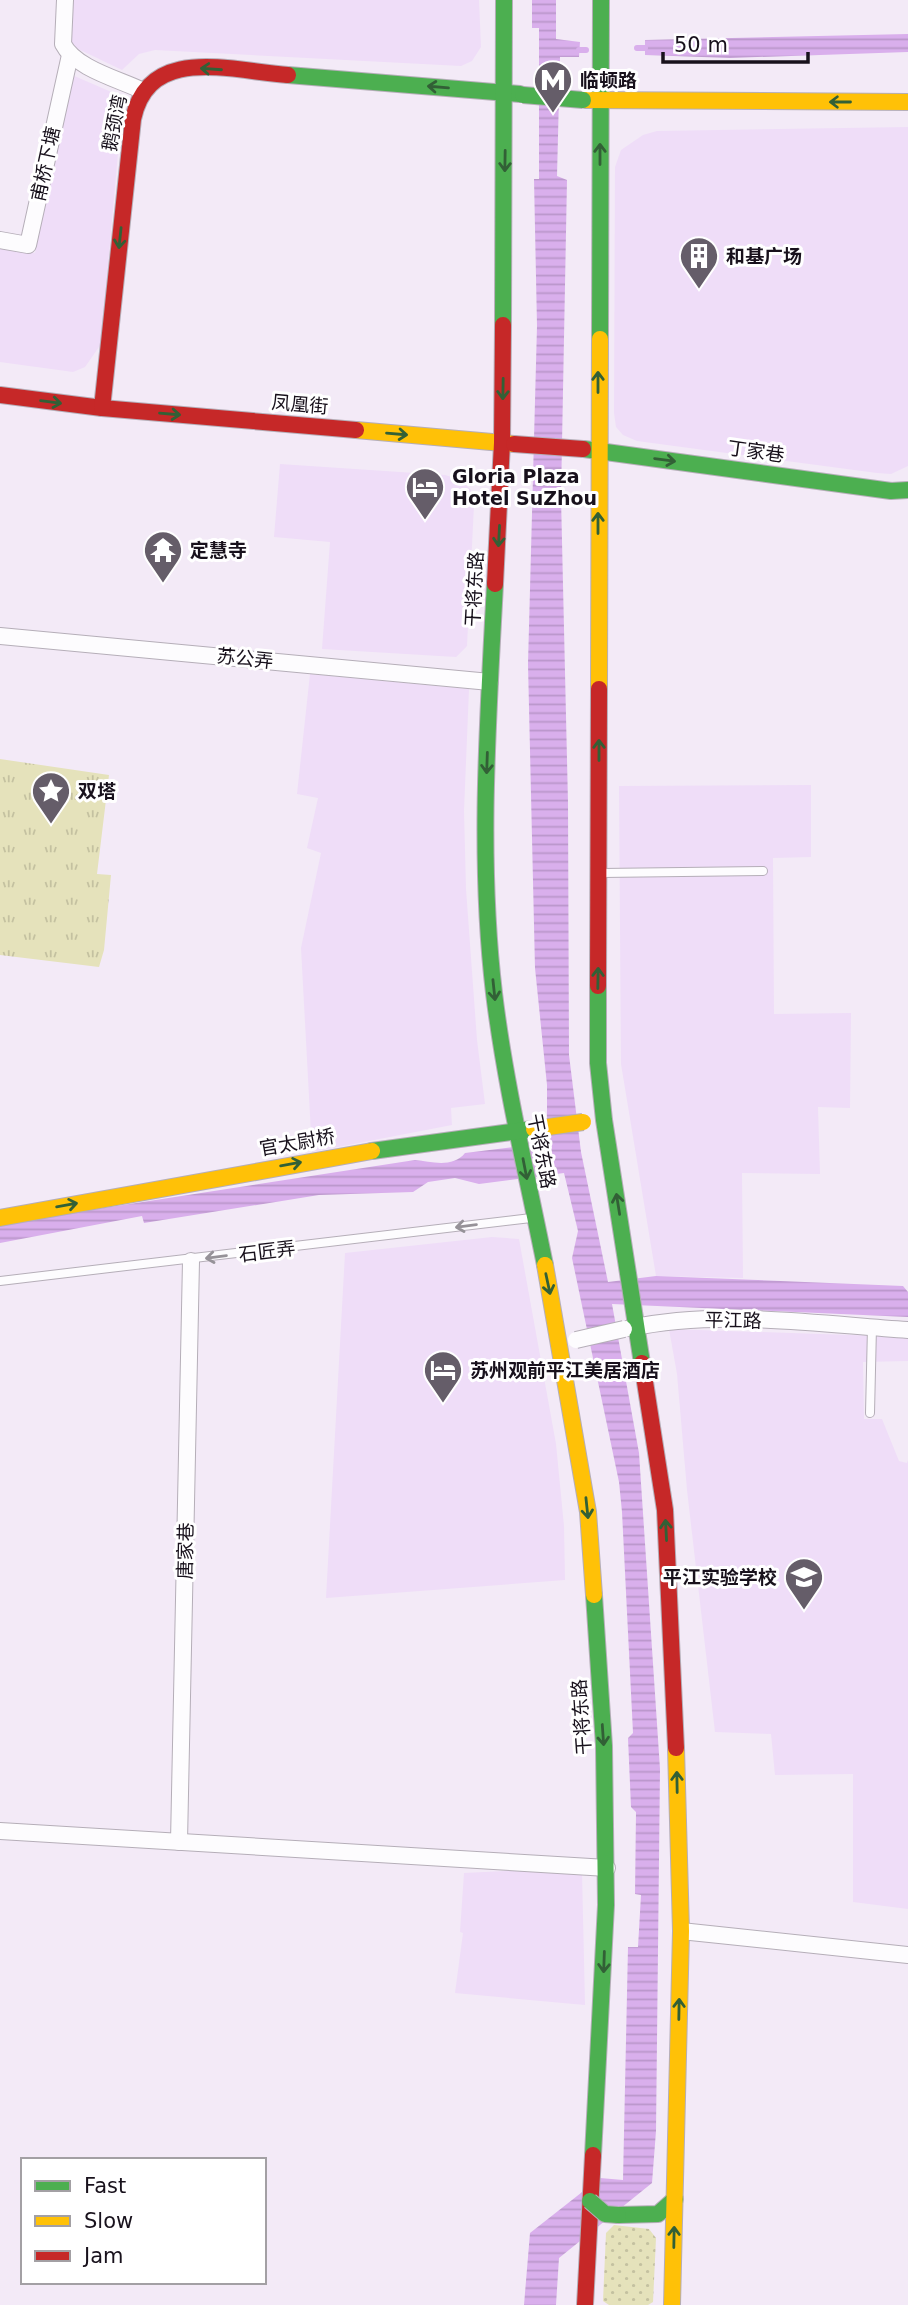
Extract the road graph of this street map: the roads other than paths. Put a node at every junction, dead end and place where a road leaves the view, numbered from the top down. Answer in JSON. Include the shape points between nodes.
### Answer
{"nodes":[{"id":1,"x":65,"y":0,"type":"edge"},
{"id":2,"x":504,"y":0,"type":"edge"},
{"id":3,"x":601,"y":0,"type":"edge"},
{"id":4,"x":70,"y":55,"type":"junction"},
{"id":5,"x":141,"y":90,"type":"junction"},
{"id":6,"x":506,"y":93,"type":"junction"},
{"id":7,"x":600,"y":100,"type":"junction"},
{"id":8,"x":908,"y":102,"type":"edge"},
{"id":9,"x":0,"y":240,"type":"edge"},
{"id":10,"x":0,"y":381,"type":"edge"},
{"id":11,"x":0,"y":395,"type":"edge"},
{"id":12,"x":103,"y":401,"type":"junction"},
{"id":13,"x":508,"y":443,"type":"junction"},
{"id":14,"x":591,"y":449,"type":"junction"},
{"id":15,"x":908,"y":490,"type":"edge"},
{"id":16,"x":0,"y":636,"type":"edge"},
{"id":17,"x":490,"y":682,"type":"junction"},
{"id":18,"x":763,"y":871,"type":"dead end"},
{"id":19,"x":599,"y":873,"type":"junction"},
{"id":20,"x":604,"y":1120,"type":"junction"},
{"id":21,"x":518,"y":1136,"type":"junction"},
{"id":22,"x":534,"y":1217,"type":"junction"},
{"id":23,"x":0,"y":1218,"type":"edge"},
{"id":24,"x":191,"y":1261,"type":"junction"},
{"id":25,"x":0,"y":1281,"type":"edge"},
{"id":26,"x":633,"y":1324,"type":"junction"},
{"id":27,"x":872,"y":1328,"type":"junction"},
{"id":28,"x":908,"y":1330,"type":"edge"},
{"id":29,"x":568,"y":1342,"type":"junction"},
{"id":30,"x":870,"y":1413,"type":"dead end"},
{"id":31,"x":0,"y":1831,"type":"edge"},
{"id":32,"x":178,"y":1842,"type":"junction"},
{"id":33,"x":607,"y":1868,"type":"junction"},
{"id":34,"x":681,"y":1931,"type":"junction"},
{"id":35,"x":908,"y":1955,"type":"edge"},
{"id":36,"x":675,"y":2199,"type":"junction"},
{"id":37,"x":590,"y":2201,"type":"junction"},
{"id":38,"x":585,"y":2305,"type":"edge"},
{"id":39,"x":672,"y":2305,"type":"edge"}],
"edges":[{"from":1,"to":4,"type":"street","via":[[63,44]]},
{"from":2,"to":6,"type":"main road","name":"干将东路"},
{"from":3,"to":7,"type":"main road"},
{"from":4,"to":5,"type":"street"},
{"from":4,"to":9,"type":"street","name":"甫桥下塘","via":[[28,245]]},
{"from":6,"to":5,"type":"main road","name":"鹅颈湾","one_way":true,"via":[[185,67],[160,74]]},
{"from":5,"to":12,"type":"main road","name":"鹅颈湾","one_way":true,"via":[[131,132]]},
{"from":6,"to":7,"type":"main road","bridge":true},
{"from":6,"to":13,"type":"main road","name":"干将东路","one_way":true},
{"from":8,"to":7,"type":"main road","one_way":true},
{"from":14,"to":7,"type":"main road","one_way":true},
{"from":10,"to":12,"type":"main road","name":"凤凰街"},
{"from":11,"to":12,"type":"main road","name":"凤凰街","one_way":true},
{"from":12,"to":13,"type":"main road","name":"凤凰街","one_way":true},
{"from":13,"to":14,"type":"main road","name":"凤凰街","bridge":true},
{"from":13,"to":17,"type":"main road","name":"干将东路","one_way":true},
{"from":14,"to":15,"type":"main road","name":"丁家巷","one_way":true},
{"from":19,"to":14,"type":"main road","one_way":true},
{"from":16,"to":17,"type":"street","name":"苏公弄"},
{"from":17,"to":21,"type":"main road","name":"干将东路","one_way":true,"via":[[486,886],[494,992]]},
{"from":18,"to":19,"type":"lane"},
{"from":20,"to":19,"type":"main road","one_way":true,"via":[[598,1063]]},
{"from":20,"to":21,"type":"main road","name":"官太尉桥","bridge":true,"via":[[534,1129]]},
{"from":26,"to":20,"type":"main road","one_way":true},
{"from":21,"to":22,"type":"main road","name":"干将东路","one_way":true},
{"from":23,"to":21,"type":"main road","name":"官太尉桥","one_way":true,"via":[[343,1155]]},
{"from":22,"to":24,"type":"lane","name":"石匠弄","one_way":true},
{"from":22,"to":29,"type":"main road","name":"干将东路","one_way":true},
{"from":24,"to":25,"type":"lane","name":"石匠弄"},
{"from":24,"to":32,"type":"street","name":"唐家巷"},
{"from":26,"to":27,"type":"street","name":"平江路","via":[[755,1320]]},
{"from":26,"to":29,"type":"street","name":"平江路","bridge":true},
{"from":34,"to":26,"type":"main road","one_way":true,"via":[[665,1510]]},
{"from":27,"to":28,"type":"street","name":"平江路"},
{"from":27,"to":30,"type":"lane"},
{"from":29,"to":33,"type":"main road","name":"干将东路","one_way":true,"via":[[588,1512],[607,1793]]},
{"from":31,"to":32,"type":"street"},
{"from":32,"to":33,"type":"street"},
{"from":33,"to":37,"type":"main road","name":"干将东路","one_way":true},
{"from":34,"to":35,"type":"street"},
{"from":36,"to":34,"type":"main road","one_way":true},
{"from":36,"to":37,"type":"main road","bridge":true,"via":[[657,2214],[618,2215],[605,2214]]},
{"from":39,"to":36,"type":"main road","one_way":true},
{"from":37,"to":38,"type":"main road","name":"干将东路"}]}
